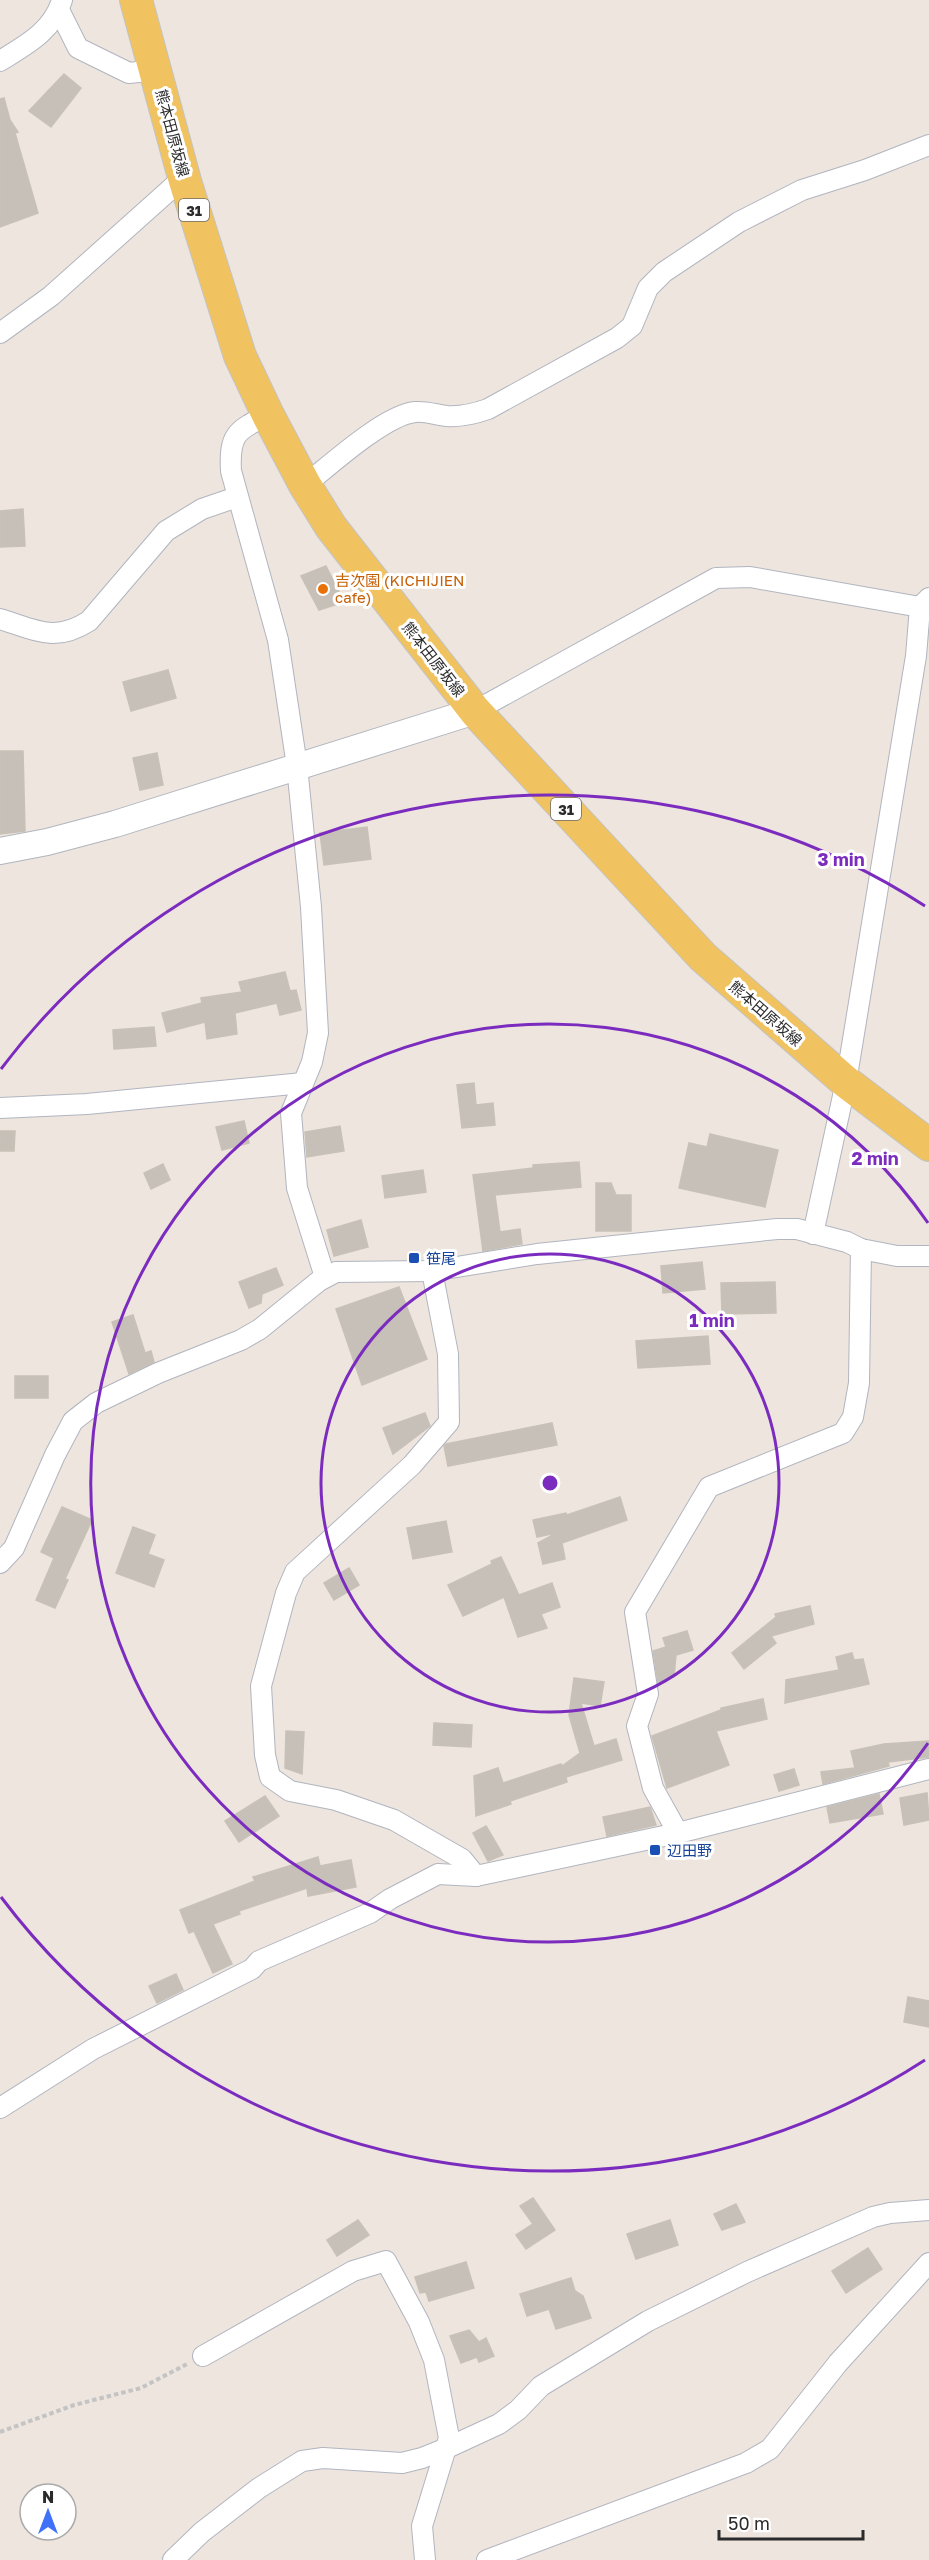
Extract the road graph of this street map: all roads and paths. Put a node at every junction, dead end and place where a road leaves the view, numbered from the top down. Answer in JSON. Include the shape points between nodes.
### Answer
{"nodes":[{"id":1,"x":136,"y":0,"type":"edge"},
{"id":2,"x":61,"y":5,"type":"edge"},
{"id":3,"x":0,"y":61,"type":"edge"},
{"id":4,"x":156,"y":70,"type":"junction"},
{"id":5,"x":929,"y":144,"type":"edge"},
{"id":6,"x":185,"y":181,"type":"junction"},
{"id":7,"x":0,"y":333,"type":"edge"},
{"id":8,"x":268,"y":415,"type":"junction"},
{"id":9,"x":305,"y":485,"type":"junction"},
{"id":10,"x":237,"y":497,"type":"junction"},
{"id":11,"x":925,"y":602,"type":"edge"},
{"id":12,"x":0,"y":619,"type":"edge"},
{"id":13,"x":475,"y":711,"type":"junction"},
{"id":14,"x":297,"y":766,"type":"junction"},
{"id":15,"x":0,"y":851,"type":"edge"},
{"id":16,"x":846,"y":1082,"type":"junction"},
{"id":17,"x":303,"y":1083,"type":"junction"},
{"id":18,"x":0,"y":1108,"type":"edge"},
{"id":19,"x":929,"y":1145,"type":"edge"},
{"id":20,"x":813,"y":1234,"type":"junction"},
{"id":21,"x":861,"y":1249,"type":"junction"},
{"id":22,"x":929,"y":1256,"type":"edge"},
{"id":23,"x":432,"y":1271,"type":"junction"},
{"id":24,"x":326,"y":1277,"type":"junction"},
{"id":25,"x":0,"y":1563,"type":"edge"},
{"id":26,"x":929,"y":1769,"type":"edge"},
{"id":27,"x":678,"y":1833,"type":"junction"},
{"id":28,"x":476,"y":1876,"type":"junction"},
{"id":29,"x":0,"y":2108,"type":"edge"},
{"id":30,"x":929,"y":2210,"type":"edge"},
{"id":31,"x":929,"y":2263,"type":"edge"},
{"id":32,"x":203,"y":2356,"type":"joint"},
{"id":33,"x":0,"y":2432,"type":"edge"},
{"id":34,"x":447,"y":2448,"type":"junction"},
{"id":35,"x":172,"y":2560,"type":"edge"},
{"id":36,"x":425,"y":2560,"type":"edge"},
{"id":37,"x":487,"y":2560,"type":"edge"}],
"edges":[{"from":1,"to":4,"type":"main road","name":"熊本田原坂線","number":"31"},
{"from":2,"to":3,"type":"street","via":[[41,36]]},
{"from":2,"to":4,"type":"street","via":[[78,48],[129,73]]},
{"from":4,"to":6,"type":"main road","name":"熊本田原坂線","number":"31"},
{"from":5,"to":9,"type":"street","via":[[865,170],[802,189],[739,222],[664,272],[648,288],[632,326],[617,338],[488,410],[470,416],[415,412],[399,417],[364,438]]},
{"from":6,"to":7,"type":"street","via":[[174,186],[51,296]]},
{"from":6,"to":8,"type":"main road","name":"熊本田原坂線","number":"31","via":[[240,356]]},
{"from":8,"to":9,"type":"main road","name":"熊本田原坂線","number":"31"},
{"from":8,"to":10,"type":"street","via":[[232,439],[231,471]]},
{"from":9,"to":13,"type":"main road","name":"熊本田原坂線","number":"31","via":[[331,527]]},
{"from":10,"to":12,"type":"street","via":[[202,509],[166,531],[89,621],[74,630],[44,632]]},
{"from":10,"to":14,"type":"street","via":[[278,640]]},
{"from":11,"to":13,"type":"street","via":[[750,577],[716,578]]},
{"from":11,"to":16,"type":"street"},
{"from":13,"to":14,"type":"street"},
{"from":13,"to":16,"type":"main road","name":"熊本田原坂線","number":"31","via":[[703,957]]},
{"from":14,"to":15,"type":"street","via":[[115,824]]},
{"from":14,"to":17,"type":"street","via":[[318,1033],[315,1054]]},
{"from":16,"to":19,"type":"main road","name":"熊本田原坂線","number":"31"},
{"from":16,"to":20,"type":"street"},
{"from":17,"to":18,"type":"street","via":[[87,1104]]},
{"from":17,"to":24,"type":"street","via":[[291,1113],[297,1188]]},
{"from":20,"to":21,"type":"street"},
{"from":20,"to":23,"type":"street","via":[[777,1229],[537,1254]]},
{"from":21,"to":22,"type":"street","via":[[897,1256]]},
{"from":21,"to":27,"type":"street","via":[[858,1383],[853,1417],[843,1433],[709,1486],[635,1612],[648,1694],[637,1726],[653,1788]]},
{"from":23,"to":24,"type":"street","via":[[336,1272]]},
{"from":23,"to":28,"type":"street","via":[[448,1354],[449,1422],[412,1465],[295,1572],[261,1686],[265,1755],[270,1777],[290,1791],[336,1800],[394,1820],[462,1859]]},
{"from":24,"to":25,"type":"street","via":[[260,1329],[96,1403],[73,1421],[14,1548]]},
{"from":26,"to":27,"type":"street"},
{"from":27,"to":28,"type":"street"},
{"from":28,"to":29,"type":"street","via":[[438,1874],[370,1913],[259,1961],[252,1969],[93,2049]]},
{"from":30,"to":34,"type":"street","via":[[873,2217],[747,2272],[648,2321],[541,2386],[499,2424]]},
{"from":31,"to":37,"type":"street","via":[[838,2363],[770,2449],[746,2463]]},
{"from":32,"to":33,"type":"path","via":[[141,2388],[74,2405]]},
{"from":32,"to":34,"type":"street","via":[[352,2271],[386,2261],[419,2322],[434,2360],[449,2438]]},
{"from":34,"to":35,"type":"street","via":[[402,2463],[323,2458],[302,2461],[259,2488]]},
{"from":34,"to":36,"type":"street","via":[[422,2526]]}]}
